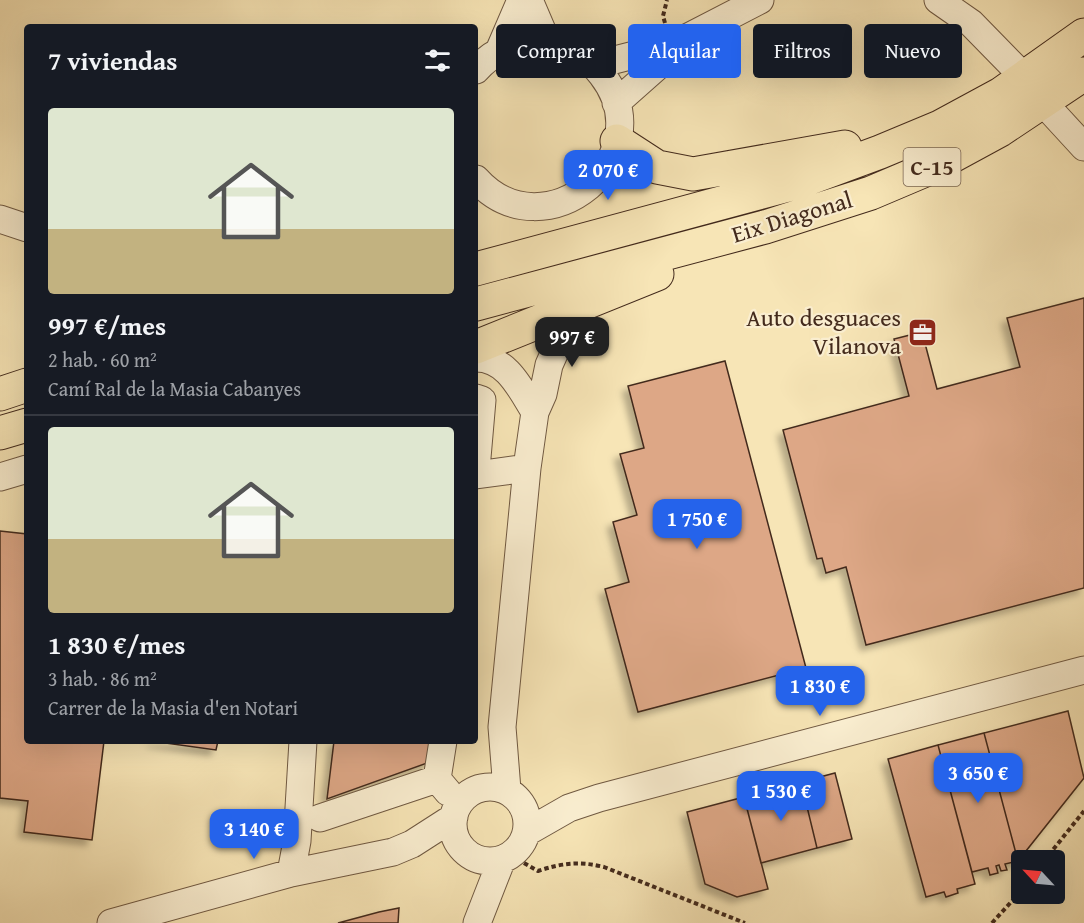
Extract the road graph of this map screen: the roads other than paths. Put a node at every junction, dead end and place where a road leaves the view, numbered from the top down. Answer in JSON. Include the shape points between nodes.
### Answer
{"nodes":[{"id":1,"x":521,"y":0,"type":"edge"},
{"id":2,"x":529,"y":0,"type":"edge"},
{"id":3,"x":759,"y":0,"type":"edge"},
{"id":4,"x":938,"y":0,"type":"edge"},
{"id":5,"x":511,"y":24,"type":"edge"},
{"id":6,"x":539,"y":24,"type":"edge"},
{"id":7,"x":713,"y":24,"type":"edge"},
{"id":8,"x":1084,"y":35,"type":"edge"},
{"id":9,"x":496,"y":53,"type":"edge"},
{"id":10,"x":478,"y":68,"type":"edge"},
{"id":11,"x":1018,"y":71,"type":"dead end"},
{"id":12,"x":1084,"y":74,"type":"edge"},
{"id":13,"x":605,"y":78,"type":"edge"},
{"id":14,"x":644,"y":78,"type":"edge"},
{"id":15,"x":616,"y":103,"type":"junction"},
{"id":16,"x":1050,"y":110,"type":"dead end"},
{"id":17,"x":617,"y":141,"type":"junction"},
{"id":18,"x":1084,"y":147,"type":"edge"},
{"id":19,"x":880,"y":152,"type":"junction"},
{"id":20,"x":478,"y":182,"type":"edge"},
{"id":21,"x":0,"y":219,"type":"edge"},
{"id":22,"x":24,"y":227,"type":"edge"},
{"id":23,"x":693,"y":246,"type":"junction"},
{"id":24,"x":478,"y":268,"type":"edge"},
{"id":25,"x":478,"y":303,"type":"edge"},
{"id":26,"x":574,"y":309,"type":"junction"},
{"id":27,"x":478,"y":346,"type":"edge"},
{"id":28,"x":478,"y":358,"type":"edge"},
{"id":29,"x":24,"y":387,"type":"edge"},
{"id":30,"x":0,"y":394,"type":"edge"},
{"id":31,"x":478,"y":399,"type":"edge"},
{"id":32,"x":535,"y":412,"type":"junction"},
{"id":33,"x":24,"y":426,"type":"edge"},
{"id":34,"x":0,"y":433,"type":"edge"},
{"id":35,"x":478,"y":446,"type":"edge"},
{"id":36,"x":527,"y":468,"type":"junction"},
{"id":37,"x":24,"y":470,"type":"edge"},
{"id":38,"x":478,"y":475,"type":"edge"},
{"id":39,"x":0,"y":477,"type":"edge"},
{"id":40,"x":1084,"y":670,"type":"edge"},
{"id":41,"x":502,"y":727,"type":"junction"},
{"id":42,"x":303,"y":744,"type":"edge"},
{"id":43,"x":442,"y":744,"type":"edge"},
{"id":44,"x":437,"y":779,"type":"junction"},
{"id":45,"x":515,"y":798,"type":"junction"},
{"id":46,"x":463,"y":804,"type":"junction"},
{"id":47,"x":569,"y":808,"type":"junction"},
{"id":48,"x":320,"y":818,"type":"dead end"},
{"id":49,"x":527,"y":832,"type":"junction"},
{"id":50,"x":412,"y":844,"type":"junction"},
{"id":51,"x":466,"y":853,"type":"junction"},
{"id":52,"x":502,"y":859,"type":"junction"},
{"id":53,"x":291,"y":873,"type":"junction"},
{"id":54,"x":111,"y":923,"type":"edge"},
{"id":55,"x":476,"y":923,"type":"edge"}],
"edges":[{"from":1,"to":5,"type":"street"},
{"from":2,"to":6,"type":"street"},
{"from":3,"to":7,"type":"street"},
{"from":4,"to":11,"type":"street","via":[[971,24]]},
{"from":8,"to":19,"type":"highway","number":"C-15","via":[[1001,94],[940,127]]},
{"from":9,"to":10,"type":"street"},
{"from":12,"to":23,"type":"highway","name":"Eix Diagonal","number":"C-15","via":[[1000,130],[930,168],[871,193]]},
{"from":13,"to":15,"type":"street"},
{"from":14,"to":15,"type":"street"},
{"from":15,"to":17,"type":"street"},
{"from":16,"to":18,"type":"street"},
{"from":17,"to":19,"type":"highway","via":[[657,167],[693,174],[846,147]]},
{"from":17,"to":20,"type":"street","via":[[609,164],[595,183],[575,198],[552,206],[528,207],[504,201]]},
{"from":19,"to":24,"type":"highway","name":"Eix Diagonal","number":"C-15","via":[[799,182]]},
{"from":21,"to":22,"type":"street"},
{"from":23,"to":25,"type":"highway","name":"Eix Diagonal","number":"C-15"},
{"from":23,"to":26,"type":"highway","via":[[675,269],[640,279]]},
{"from":26,"to":27,"type":"highway"},
{"from":26,"to":32,"type":"street","via":[[549,365]]},
{"from":28,"to":32,"type":"street","via":[[488,358],[509,371]]},
{"from":29,"to":30,"type":"highway"},
{"from":31,"to":35,"type":"street","via":[[482,400]]},
{"from":32,"to":36,"type":"street"},
{"from":33,"to":34,"type":"highway"},
{"from":36,"to":38,"type":"street"},
{"from":36,"to":41,"type":"street"},
{"from":37,"to":39,"type":"street"},
{"from":40,"to":47,"type":"street"},
{"from":41,"to":45,"type":"street"},
{"from":41,"to":46,"type":"street"},
{"from":42,"to":53,"type":"street","via":[[297,841]]},
{"from":43,"to":44,"type":"street"},
{"from":44,"to":46,"type":"street"},
{"from":44,"to":48,"type":"street"},
{"from":45,"to":46,"type":"street","via":[[491,786]]},
{"from":45,"to":47,"type":"street"},
{"from":45,"to":49,"type":"street","via":[[527,818]]},
{"from":46,"to":50,"type":"street"},
{"from":46,"to":51,"type":"street","via":[[453,829]]},
{"from":47,"to":49,"type":"street"},
{"from":49,"to":52,"type":"street","via":[[521,845]]},
{"from":50,"to":51,"type":"street"},
{"from":50,"to":53,"type":"street","via":[[393,852]]},
{"from":51,"to":52,"type":"street","via":[[483,861]]},
{"from":51,"to":55,"type":"street"},
{"from":52,"to":55,"type":"street"},
{"from":53,"to":54,"type":"street"}]}
